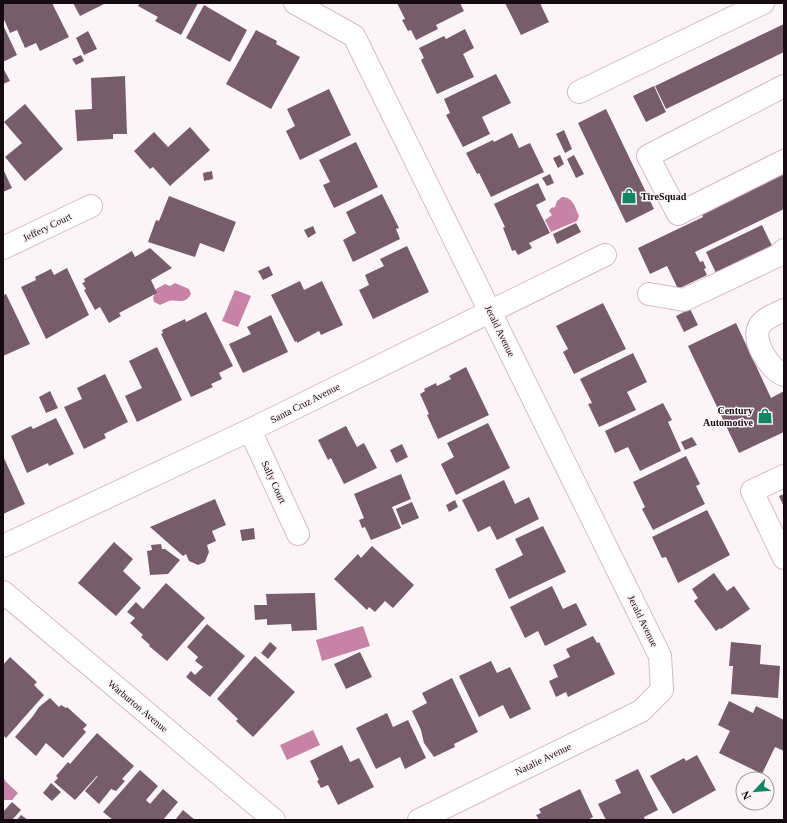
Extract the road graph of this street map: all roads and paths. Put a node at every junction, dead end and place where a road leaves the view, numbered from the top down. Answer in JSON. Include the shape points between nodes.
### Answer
{"nodes":[{"id":1,"x":295,"y":3,"type":"edge"},
{"id":2,"x":763,"y":3,"type":"edge"},
{"id":3,"x":784,"y":86,"type":"edge"},
{"id":4,"x":579,"y":92,"type":"dead end"},
{"id":5,"x":784,"y":161,"type":"edge"},
{"id":6,"x":91,"y":206,"type":"dead end"},
{"id":7,"x":3,"y":248,"type":"edge"},
{"id":8,"x":784,"y":250,"type":"edge"},
{"id":9,"x":605,"y":255,"type":"dead end"},
{"id":10,"x":649,"y":294,"type":"dead end"},
{"id":11,"x":490,"y":310,"type":"junction"},
{"id":12,"x":784,"y":310,"type":"edge"},
{"id":13,"x":784,"y":375,"type":"edge"},
{"id":14,"x":250,"y":430,"type":"junction"},
{"id":15,"x":784,"y":476,"type":"edge"},
{"id":16,"x":298,"y":534,"type":"dead end"},
{"id":17,"x":3,"y":546,"type":"edge"},
{"id":18,"x":784,"y":558,"type":"edge"},
{"id":19,"x":3,"y":592,"type":"edge"},
{"id":20,"x":662,"y":690,"type":"joint"},
{"id":21,"x":274,"y":820,"type":"edge"},
{"id":22,"x":419,"y":820,"type":"edge"}],
"edges":[{"from":1,"to":11,"type":"street","name":"Jerald Avenue","via":[[354,36]]},
{"from":2,"to":4,"type":"street"},
{"from":3,"to":5,"type":"street","via":[[648,156],[678,214]]},
{"from":6,"to":7,"type":"street","name":"Jeffery Court"},
{"from":8,"to":10,"type":"street","via":[[777,256],[684,300]]},
{"from":9,"to":11,"type":"street","name":"Santa Cruz Avenue"},
{"from":11,"to":14,"type":"street","name":"Santa Cruz Avenue"},
{"from":11,"to":20,"type":"street","name":"Jerald Avenue","via":[[660,656]]},
{"from":12,"to":13,"type":"street","via":[[764,321],[759,327],[757,337],[768,362],[774,370]]},
{"from":14,"to":16,"type":"street","name":"Sally Court"},
{"from":14,"to":17,"type":"street","name":"Santa Cruz Avenue"},
{"from":15,"to":18,"type":"street","via":[[752,491]]},
{"from":19,"to":21,"type":"street","name":"Warburton Avenue"},
{"from":20,"to":22,"type":"street","name":"Natalie Avenue","via":[[641,711]]}]}
